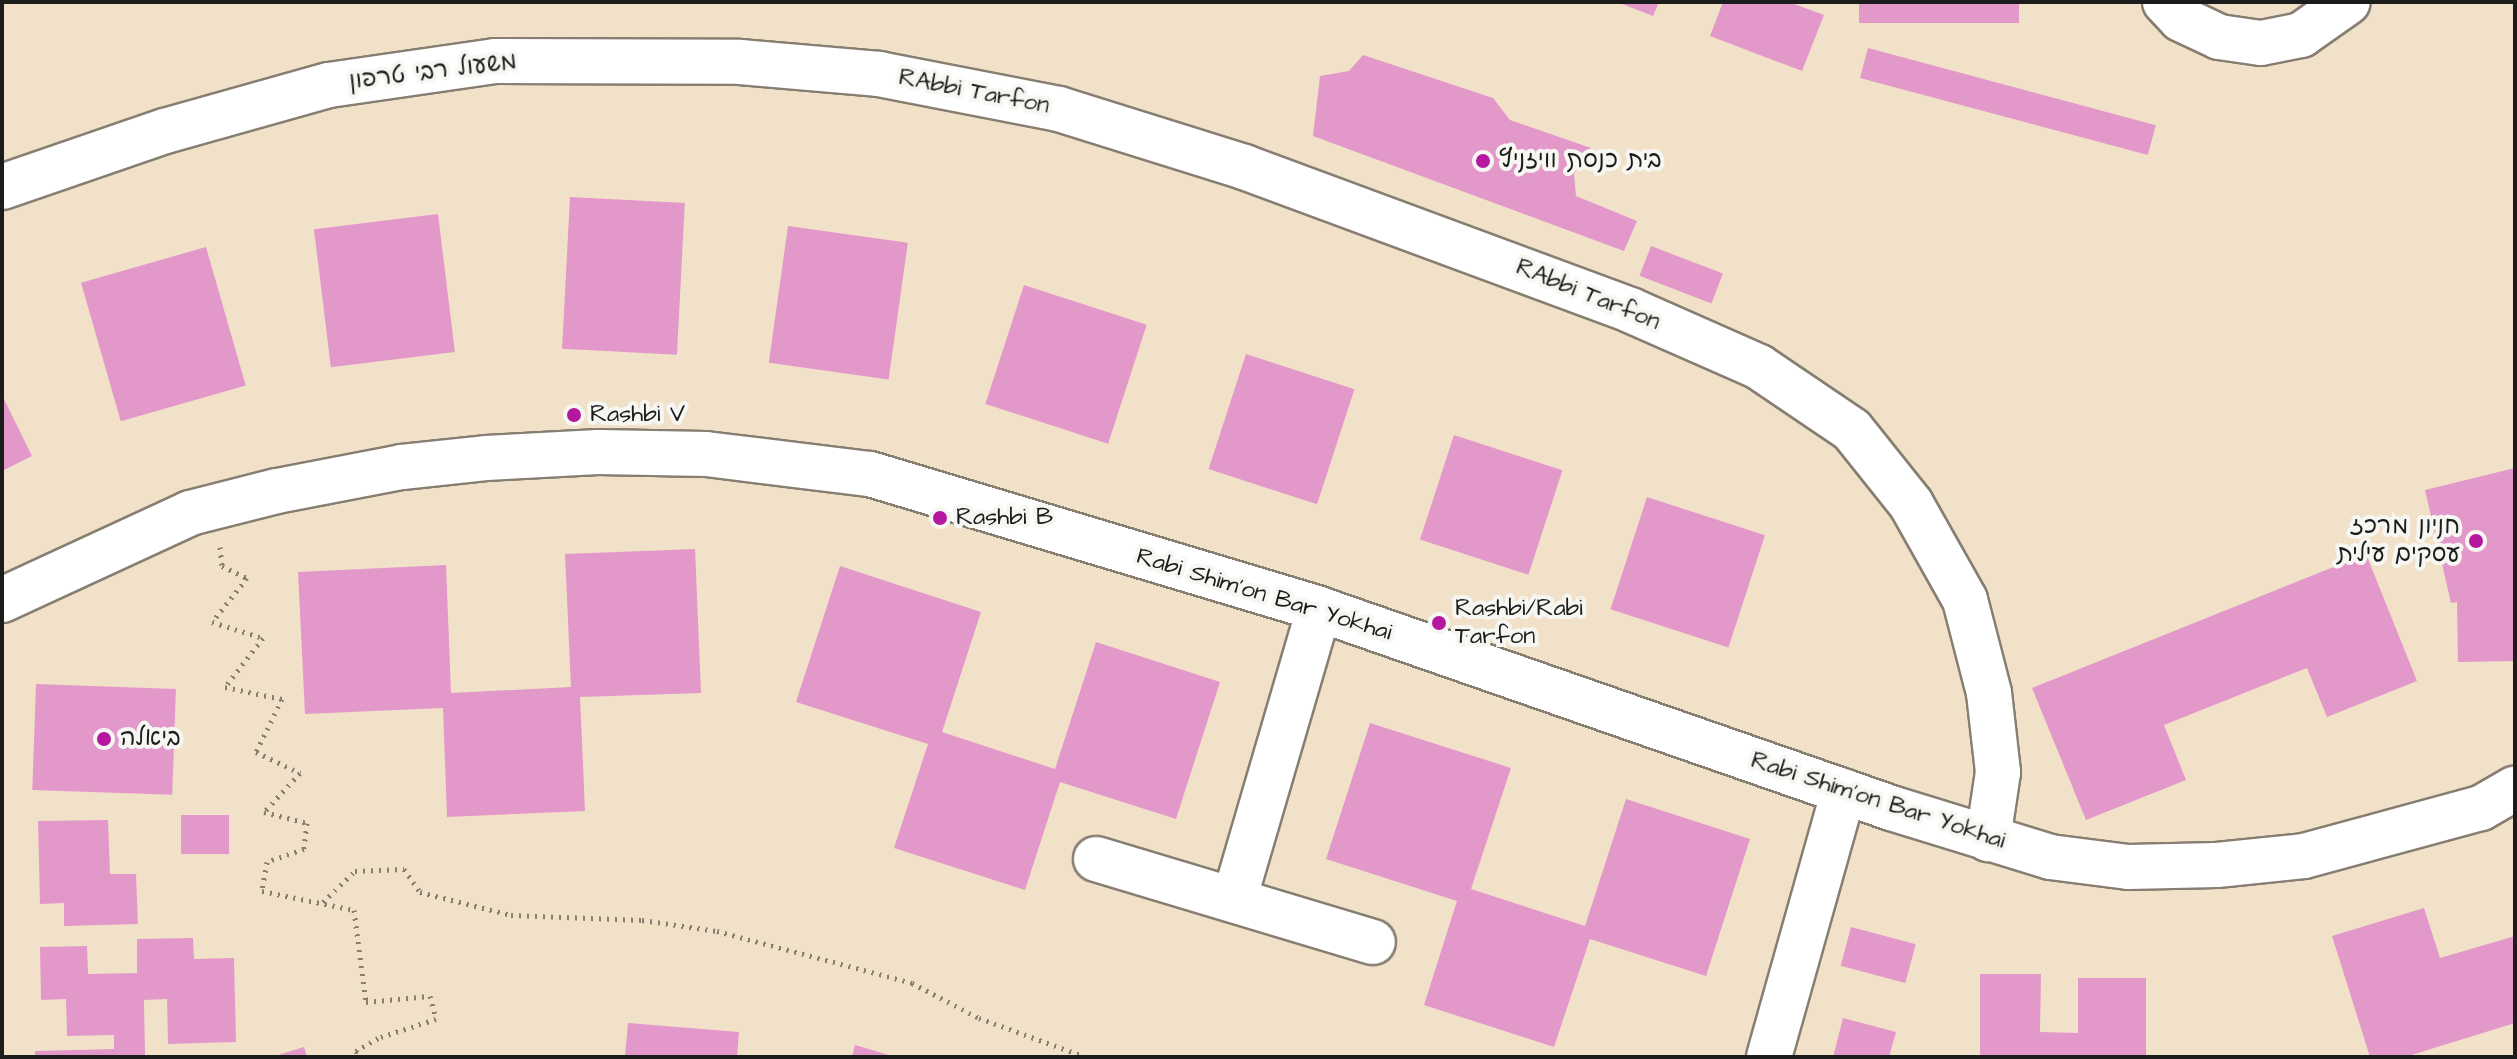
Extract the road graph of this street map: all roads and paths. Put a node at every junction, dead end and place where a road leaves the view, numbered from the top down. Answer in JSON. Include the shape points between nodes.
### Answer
{"nodes":[{"id":1,"x":2165,"y":2,"type":"edge"},
{"id":2,"x":2348,"y":2,"type":"edge"},
{"id":3,"x":879,"y":74,"type":"joint"},
{"id":4,"x":2,"y":187,"type":"edge"},
{"id":5,"x":215,"y":507,"type":"junction"},
{"id":6,"x":2,"y":600,"type":"edge"},
{"id":7,"x":1319,"y":609,"type":"junction"},
{"id":8,"x":2515,"y":788,"type":"edge"},
{"id":9,"x":1844,"y":791,"type":"junction"},
{"id":10,"x":1988,"y":839,"type":"junction"},
{"id":11,"x":1096,"y":859,"type":"dead end"},
{"id":12,"x":1234,"y":900,"type":"junction"},
{"id":13,"x":323,"y":903,"type":"junction"},
{"id":14,"x":1373,"y":942,"type":"dead end"},
{"id":15,"x":360,"y":1057,"type":"edge"},
{"id":16,"x":1086,"y":1057,"type":"edge"},
{"id":17,"x":1769,"y":1057,"type":"edge"}],
"edges":[{"from":1,"to":2,"type":"street","via":[[2181,19],[2219,37],[2261,43],[2301,35]]},
{"from":3,"to":4,"type":"street","name":"משעול רבי טרפון","via":[[740,62],[495,61],[329,85],[165,131]]},
{"from":3,"to":10,"type":"street","name":"RAbbi Tarfon","via":[[1059,109],[1456,243],[1759,367],[1852,430],[1911,504],[1965,600],[1989,693],[1998,772]]},
{"from":5,"to":6,"type":"street","name":"Rabi Shim'on Bar Yokhai","via":[[91,555]]},
{"from":5,"to":7,"type":"street","name":"Rabi Shim'on Bar Yokhai","via":[[312,484],[451,462],[598,452],[715,455],[870,474]]},
{"from":5,"to":13,"type":"path","via":[[222,566],[247,578],[212,622],[263,638],[225,687],[282,699],[256,752],[300,773],[264,812],[307,823],[304,849],[267,862],[262,891]]},
{"from":7,"to":9,"type":"street","name":"Rabi Shim'on Bar Yokhai"},
{"from":7,"to":12,"type":"street"},
{"from":8,"to":10,"type":"street","name":"Rabi Shim'on Bar Yokhai","via":[[2481,808],[2398,834],[2304,856],[2217,865],[2128,867],[2050,857]]},
{"from":9,"to":10,"type":"street","name":"Rabi Shim'on Bar Yokhai"},
{"from":9,"to":17,"type":"street"},
{"from":11,"to":12,"type":"street"},
{"from":12,"to":14,"type":"street"},
{"from":13,"to":15,"type":"path","via":[[354,910],[366,1002],[430,996],[436,1019],[378,1038],[356,1051]]},
{"from":13,"to":16,"type":"path","via":[[355,871],[404,869],[420,892],[511,915],[642,920],[717,931],[912,983],[979,1018]]}]}
